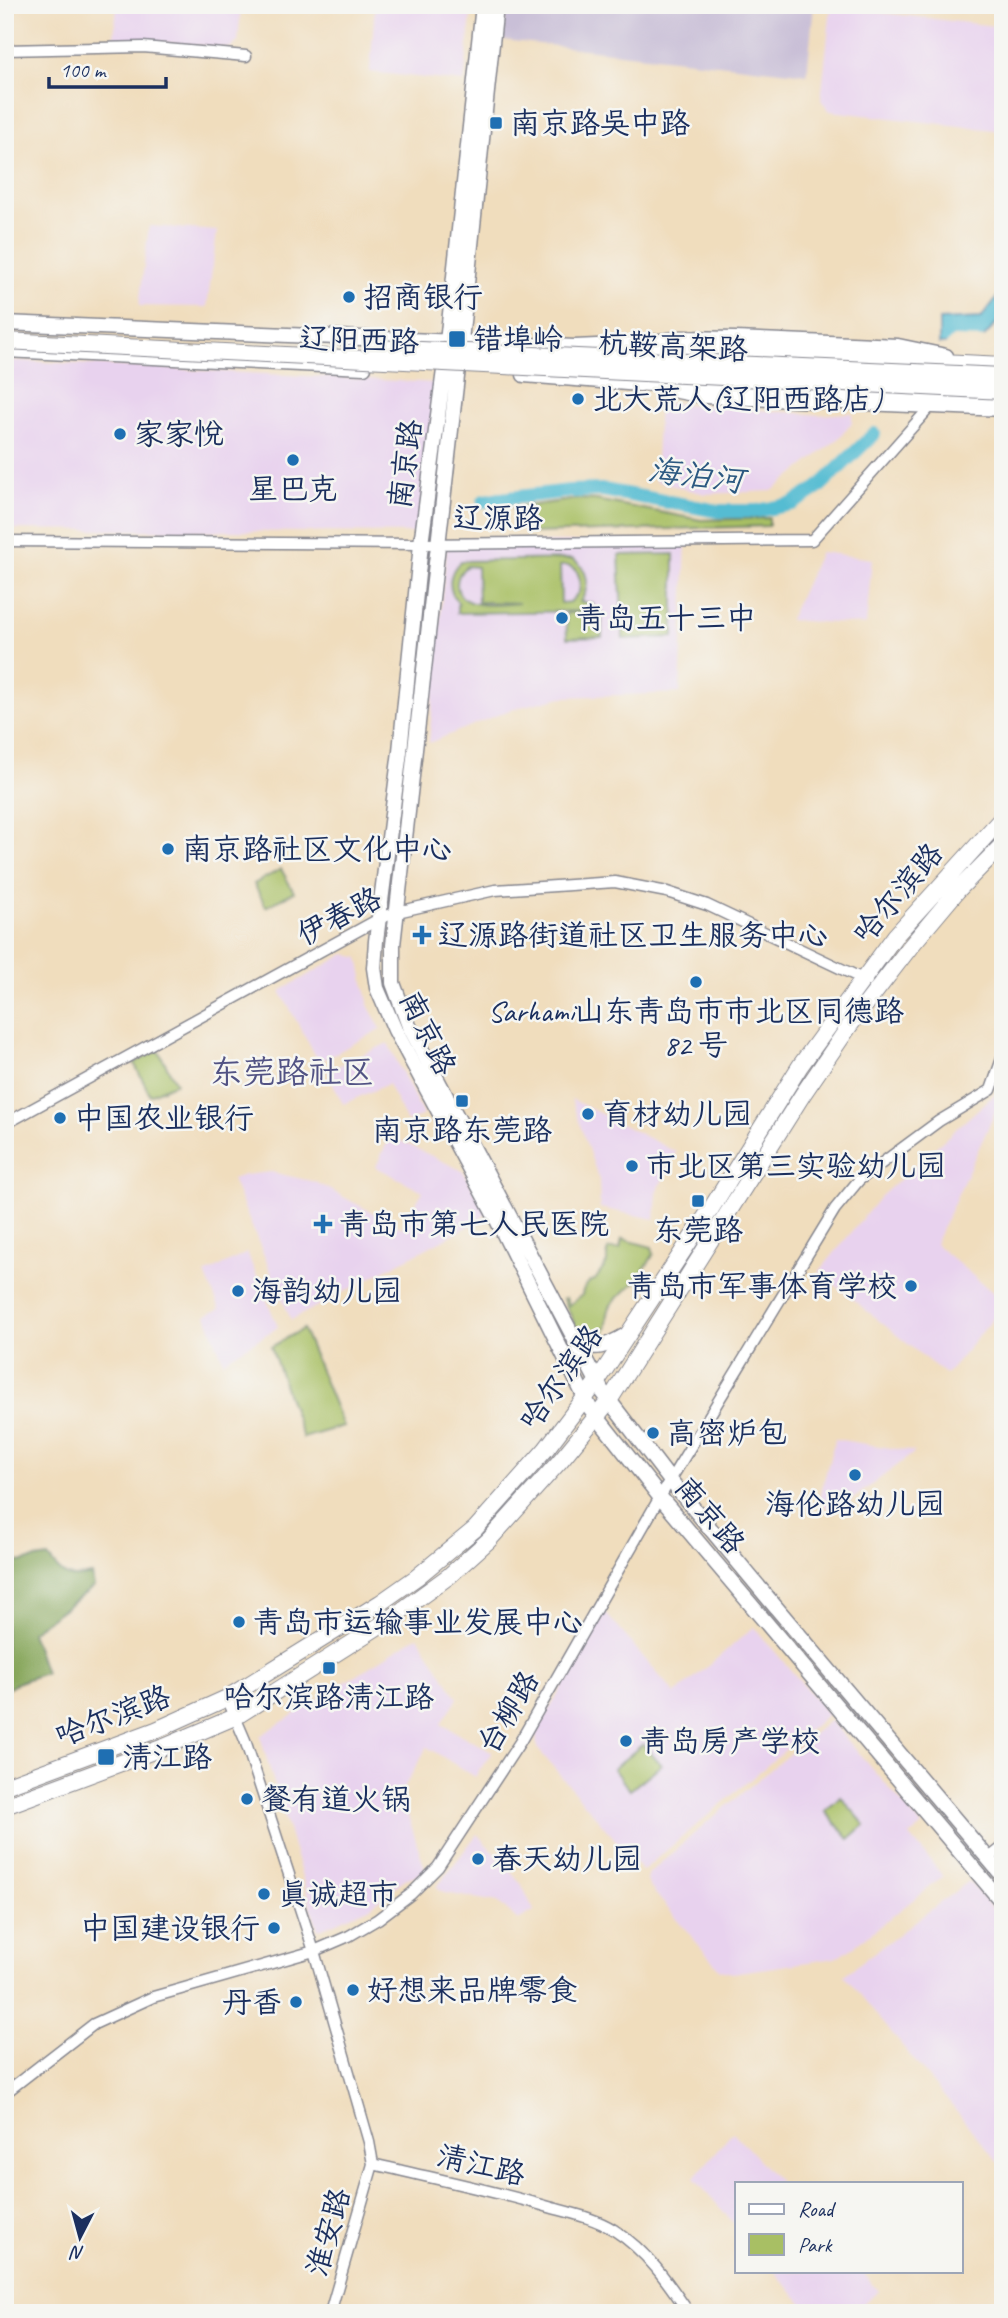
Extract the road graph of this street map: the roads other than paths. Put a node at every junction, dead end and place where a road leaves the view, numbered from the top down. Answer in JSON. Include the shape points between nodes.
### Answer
{"nodes":[{"id":1,"x":483,"y":5,"type":"edge"},
{"id":2,"x":496,"y":5,"type":"edge"},
{"id":3,"x":5,"y":50,"type":"edge"},
{"id":4,"x":246,"y":56,"type":"dead end"},
{"id":5,"x":5,"y":323,"type":"edge"},
{"id":6,"x":5,"y":331,"type":"edge"},
{"id":7,"x":454,"y":340,"type":"junction"},
{"id":8,"x":5,"y":341,"type":"edge"},
{"id":9,"x":640,"y":344,"type":"junction"},
{"id":10,"x":5,"y":350,"type":"edge"},
{"id":11,"x":1003,"y":359,"type":"edge"},
{"id":12,"x":1003,"y":365,"type":"edge"},
{"id":13,"x":451,"y":370,"type":"junction"},
{"id":14,"x":1003,"y":376,"type":"edge"},
{"id":15,"x":631,"y":382,"type":"junction"},
{"id":16,"x":1003,"y":391,"type":"edge"},
{"id":17,"x":1003,"y":400,"type":"edge"},
{"id":18,"x":924,"y":406,"type":"junction"},
{"id":19,"x":1003,"y":409,"type":"edge"},
{"id":20,"x":5,"y":541,"type":"edge"},
{"id":21,"x":437,"y":543,"type":"junction"},
{"id":22,"x":421,"y":544,"type":"junction"},
{"id":23,"x":1003,"y":817,"type":"edge"},
{"id":24,"x":1003,"y":844,"type":"edge"},
{"id":25,"x":397,"y":912,"type":"junction"},
{"id":26,"x":379,"y":919,"type":"junction"},
{"id":27,"x":863,"y":979,"type":"junction"},
{"id":28,"x":879,"y":987,"type":"junction"},
{"id":29,"x":1003,"y":1056,"type":"edge"},
{"id":30,"x":5,"y":1124,"type":"edge"},
{"id":31,"x":626,"y":1335,"type":"junction"},
{"id":32,"x":575,"y":1341,"type":"junction"},
{"id":33,"x":596,"y":1382,"type":"junction"},
{"id":34,"x":584,"y":1399,"type":"junction"},
{"id":35,"x":609,"y":1401,"type":"junction"},
{"id":36,"x":597,"y":1417,"type":"junction"},
{"id":37,"x":670,"y":1480,"type":"junction"},
{"id":38,"x":660,"y":1497,"type":"junction"},
{"id":39,"x":227,"y":1698,"type":"junction"},
{"id":40,"x":237,"y":1716,"type":"junction"},
{"id":41,"x":5,"y":1786,"type":"edge"},
{"id":42,"x":5,"y":1806,"type":"edge"},
{"id":43,"x":1003,"y":1847,"type":"edge"},
{"id":44,"x":988,"y":1859,"type":"junction"},
{"id":45,"x":1003,"y":1877,"type":"edge"},
{"id":46,"x":1003,"y":1903,"type":"edge"},
{"id":47,"x":314,"y":1951,"type":"junction"},
{"id":48,"x":5,"y":2093,"type":"edge"},
{"id":49,"x":373,"y":2164,"type":"junction"},
{"id":50,"x":330,"y":2313,"type":"edge"},
{"id":51,"x":689,"y":2313,"type":"edge"}],
"edges":[{"from":1,"to":7,"type":"main road","name":"南京路"},
{"from":2,"to":7,"type":"main road","name":"南京路"},
{"from":3,"to":4,"type":"street","via":[[143,47]]},
{"from":5,"to":7,"type":"main road","name":"辽阳西路"},
{"from":6,"to":14,"type":"highway","name":"杭鞍高架路","bridge":true},
{"from":7,"to":9,"type":"main road","name":"辽阳西路","via":[[575,347]]},
{"from":7,"to":13,"type":"main road","name":"南京路"},
{"from":8,"to":16,"type":"highway","name":"杭鞍高架路","bridge":true},
{"from":9,"to":11,"type":"main road","name":"辽阳西路","via":[[682,338],[898,345],[937,355]]},
{"from":9,"to":12,"type":"highway"},
{"from":10,"to":13,"type":"main road","name":"辽阳西路"},
{"from":13,"to":15,"type":"main road","name":"辽阳西路"},
{"from":13,"to":21,"type":"main road","name":"南京路"},
{"from":13,"to":22,"type":"main road","name":"南京路"},
{"from":15,"to":17,"type":"highway"},
{"from":15,"to":18,"type":"main road","name":"辽阳西路","via":[[704,396]]},
{"from":18,"to":19,"type":"main road","name":"辽阳西路"},
{"from":18,"to":21,"type":"street","name":"辽源路","via":[[812,540]]},
{"from":20,"to":22,"type":"street","name":"辽源路"},
{"from":21,"to":22,"type":"street","name":"辽源路"},
{"from":21,"to":25,"type":"main road","name":"南京路"},
{"from":22,"to":26,"type":"main road","name":"南京路"},
{"from":23,"to":27,"type":"highway","name":"哈尔滨路","via":[[918,909]]},
{"from":24,"to":28,"type":"highway","name":"哈尔滨路","via":[[957,891]]},
{"from":25,"to":26,"type":"street","name":"伊春路"},
{"from":25,"to":27,"type":"street","name":"伊春路","via":[[495,890],[615,882],[707,905]]},
{"from":25,"to":32,"type":"main road","name":"南京路","via":[[391,970],[398,1000]]},
{"from":26,"to":30,"type":"street","name":"伊春路"},
{"from":26,"to":34,"type":"main road","name":"南京路","via":[[374,968],[382,1003],[497,1220]]},
{"from":27,"to":28,"type":"street","name":"伊春路"},
{"from":27,"to":31,"type":"highway","name":"哈尔滨路","via":[[800,1066]]},
{"from":28,"to":35,"type":"highway","name":"哈尔滨路","via":[[803,1094]]},
{"from":29,"to":37,"type":"street","name":"台柳路","via":[[991,1090],[939,1121],[859,1180],[835,1209]]},
{"from":31,"to":32,"type":"main road","via":[[603,1348]]},
{"from":31,"to":33,"type":"highway","name":"哈尔滨路"},
{"from":32,"to":33,"type":"main road","name":"南京路"},
{"from":33,"to":34,"type":"highway","name":"哈尔滨路"},
{"from":33,"to":35,"type":"main road","name":"南京路"},
{"from":34,"to":36,"type":"main road","name":"南京路"},
{"from":34,"to":39,"type":"highway","name":"哈尔滨路","via":[[546,1449],[461,1541],[380,1603]]},
{"from":35,"to":36,"type":"highway","name":"哈尔滨路"},
{"from":35,"to":37,"type":"main road","name":"南京路"},
{"from":36,"to":38,"type":"main road","name":"南京路"},
{"from":36,"to":40,"type":"highway","name":"哈尔滨路","via":[[505,1524],[465,1562],[390,1619]]},
{"from":37,"to":38,"type":"street","name":"台柳路"},
{"from":37,"to":44,"type":"main road","name":"南京路"},
{"from":38,"to":46,"type":"main road","name":"南京路"},
{"from":38,"to":47,"type":"street","name":"台柳路","via":[[520,1742],[438,1867],[378,1919]]},
{"from":39,"to":40,"type":"street"},
{"from":39,"to":41,"type":"highway","name":"哈尔滨路","via":[[156,1730]]},
{"from":40,"to":42,"type":"highway","name":"哈尔滨路"},
{"from":40,"to":47,"type":"street"},
{"from":43,"to":44,"type":"street"},
{"from":44,"to":45,"type":"main road","name":"南京路"},
{"from":47,"to":48,"type":"street","name":"台柳路","via":[[153,1997],[93,2024]]},
{"from":47,"to":49,"type":"street"},
{"from":49,"to":50,"type":"street","name":"淮安路"},
{"from":49,"to":51,"type":"street","name":"清江路","via":[[595,2221],[638,2248]]}]}
